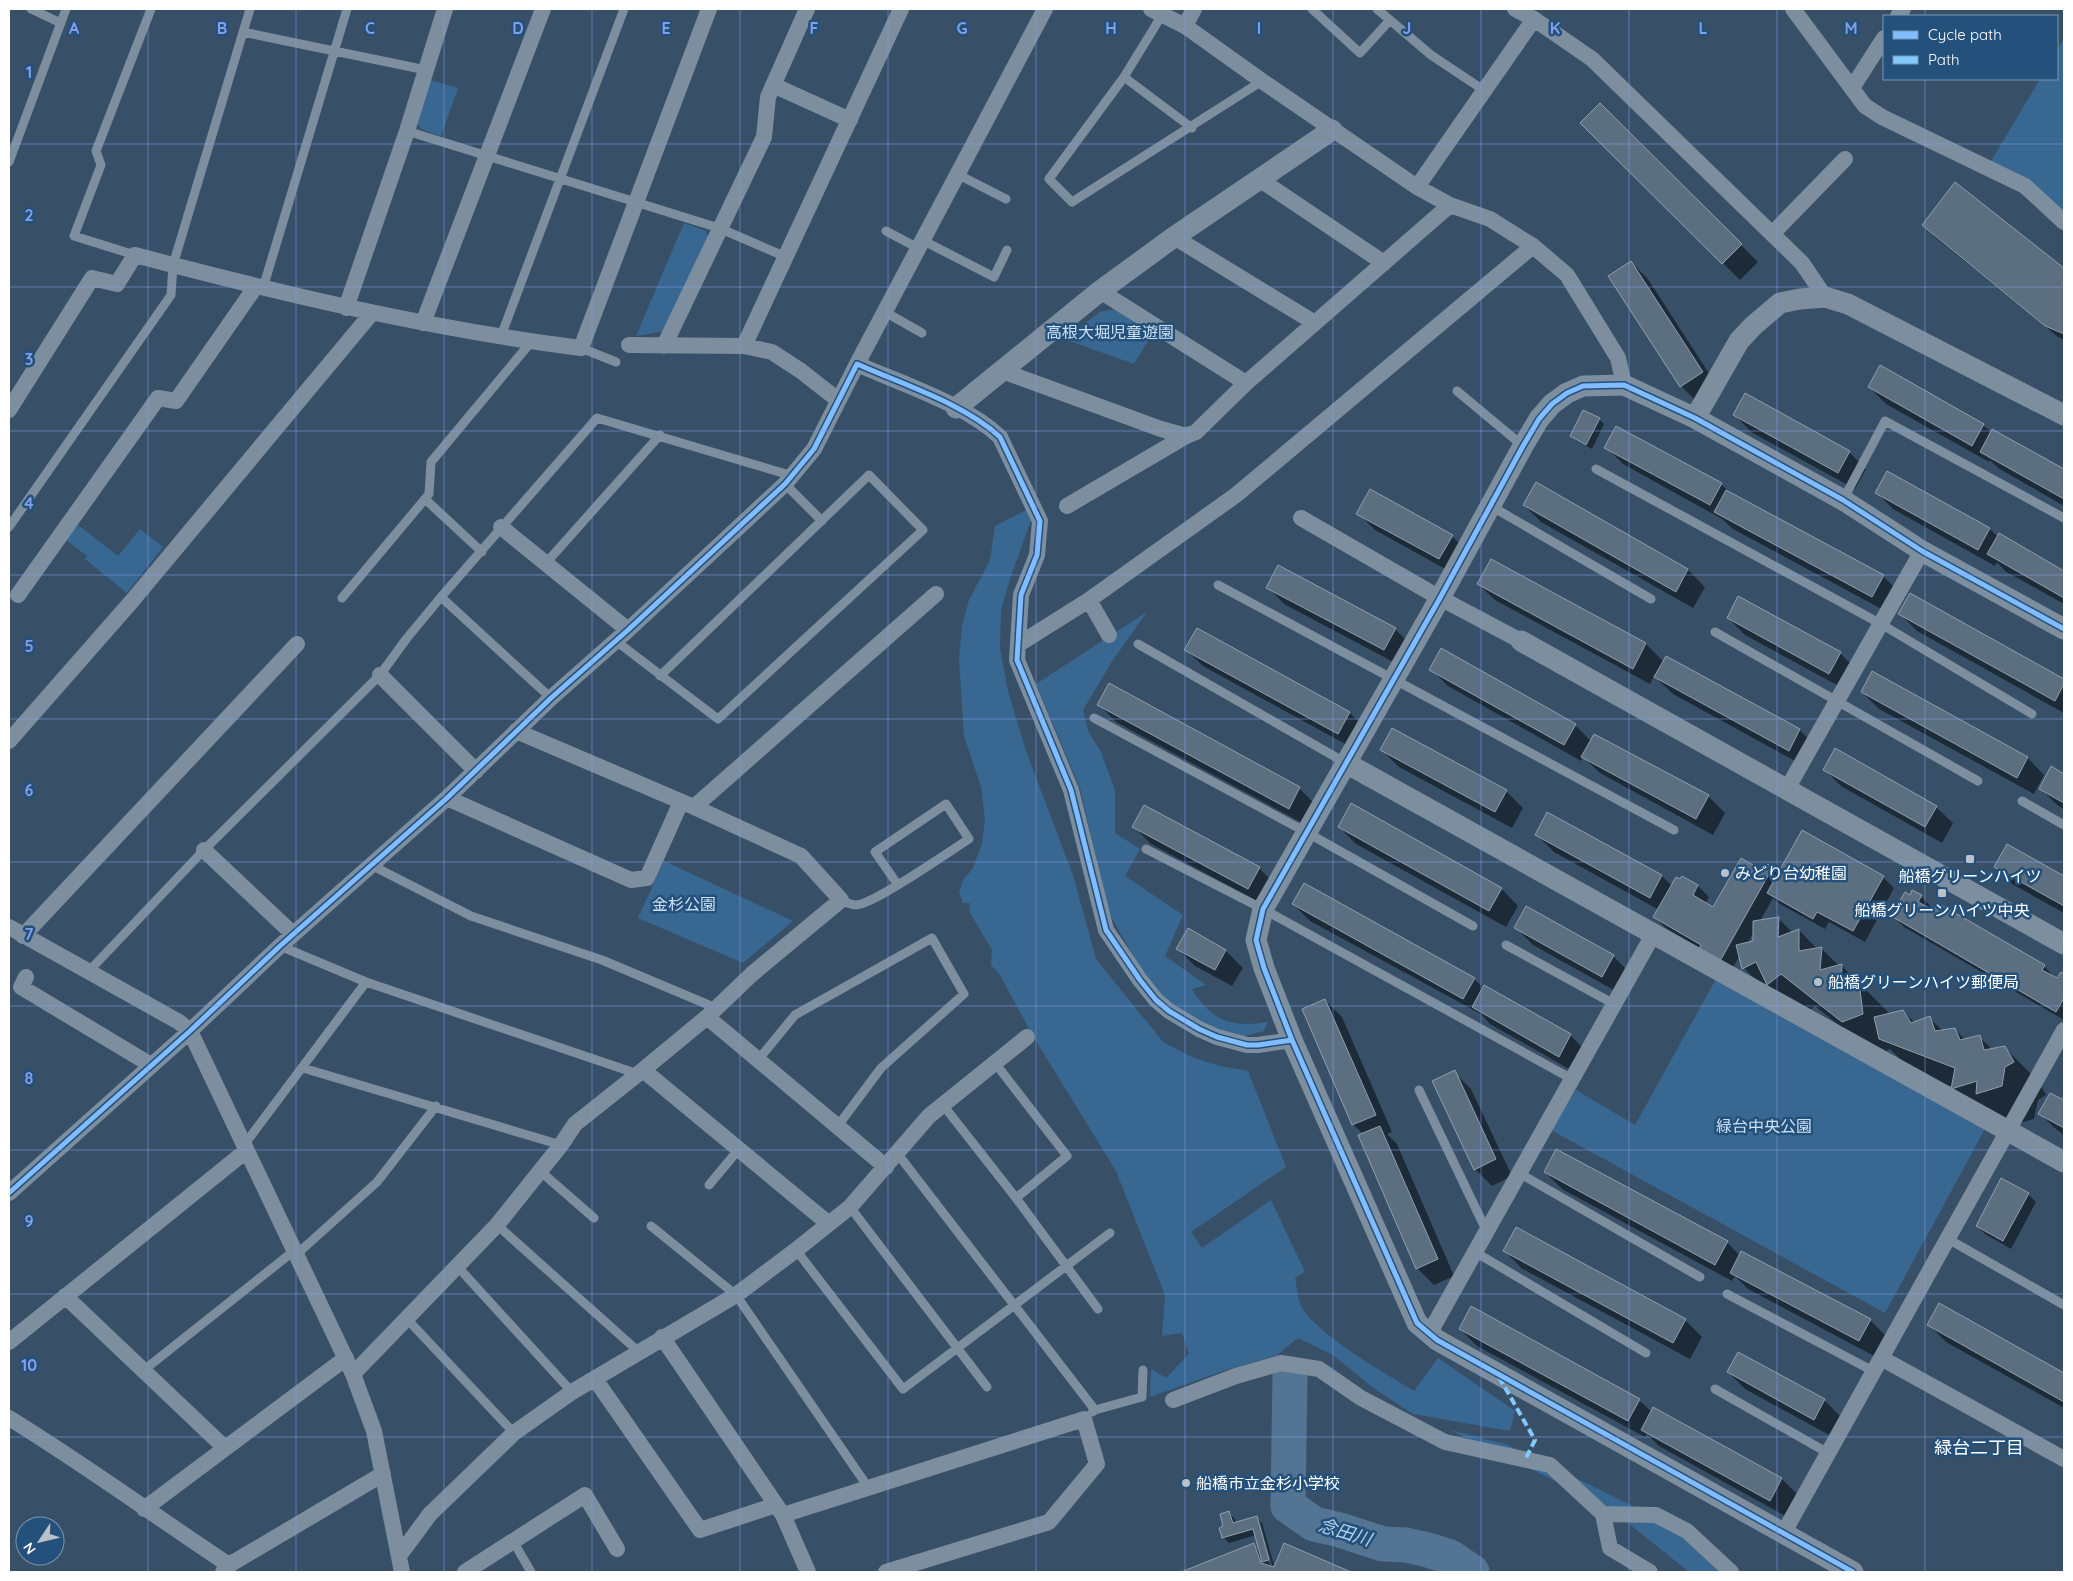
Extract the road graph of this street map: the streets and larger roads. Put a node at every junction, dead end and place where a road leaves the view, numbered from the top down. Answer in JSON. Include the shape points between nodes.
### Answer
{"nodes":[{"id":1,"x":445,"y":9,"type":"edge"},
{"id":2,"x":543,"y":9,"type":"edge"},
{"id":3,"x":709,"y":9,"type":"edge"},
{"id":4,"x":807,"y":9,"type":"edge"},
{"id":5,"x":901,"y":9,"type":"edge"},
{"id":6,"x":1045,"y":9,"type":"edge"},
{"id":7,"x":1194,"y":9,"type":"edge"},
{"id":8,"x":1793,"y":9,"type":"edge"},
{"id":9,"x":1157,"y":12,"type":"edge"},
{"id":10,"x":1523,"y":12,"type":"edge"},
{"id":11,"x":1186,"y":26,"type":"junction"},
{"id":12,"x":1883,"y":40,"type":"edge"},
{"id":13,"x":773,"y":85,"type":"junction"},
{"id":14,"x":1852,"y":88,"type":"junction"},
{"id":15,"x":850,"y":120,"type":"junction"},
{"id":16,"x":1332,"y":130,"type":"junction"},
{"id":17,"x":1845,"y":159,"type":"dead end"},
{"id":18,"x":1259,"y":179,"type":"junction"},
{"id":19,"x":1417,"y":187,"type":"junction"},
{"id":20,"x":1450,"y":205,"type":"junction"},
{"id":21,"x":2064,"y":222,"type":"edge"},
{"id":22,"x":1772,"y":234,"type":"junction"},
{"id":23,"x":1174,"y":236,"type":"junction"},
{"id":24,"x":1533,"y":246,"type":"junction"},
{"id":25,"x":1384,"y":263,"type":"junction"},
{"id":26,"x":260,"y":287,"type":"junction"},
{"id":27,"x":1100,"y":291,"type":"junction"},
{"id":28,"x":1826,"y":297,"type":"junction"},
{"id":29,"x":346,"y":308,"type":"junction"},
{"id":30,"x":372,"y":313,"type":"junction"},
{"id":31,"x":423,"y":323,"type":"junction"},
{"id":32,"x":1315,"y":323,"type":"junction"},
{"id":33,"x":629,"y":345,"type":"dead end"},
{"id":34,"x":664,"y":346,"type":"junction"},
{"id":35,"x":744,"y":346,"type":"junction"},
{"id":36,"x":857,"y":364,"type":"junction"},
{"id":37,"x":1002,"y":371,"type":"junction"},
{"id":38,"x":1246,"y":383,"type":"junction"},
{"id":39,"x":1624,"y":385,"type":"junction"},
{"id":40,"x":838,"y":400,"type":"junction"},
{"id":41,"x":956,"y":408,"type":"junction"},
{"id":42,"x":9,"y":410,"type":"edge"},
{"id":43,"x":2064,"y":414,"type":"edge"},
{"id":44,"x":1695,"y":418,"type":"junction"},
{"id":45,"x":1186,"y":436,"type":"junction"},
{"id":46,"x":1067,"y":506,"type":"dead end"},
{"id":47,"x":1301,"y":518,"type":"dead end"},
{"id":48,"x":501,"y":527,"type":"road end"},
{"id":49,"x":1922,"y":551,"type":"junction"},
{"id":50,"x":936,"y":594,"type":"dead end"},
{"id":51,"x":18,"y":595,"type":"dead end"},
{"id":52,"x":1440,"y":598,"type":"junction"},
{"id":53,"x":1089,"y":600,"type":"junction"},
{"id":54,"x":2064,"y":629,"type":"edge"},
{"id":55,"x":628,"y":630,"type":"junction"},
{"id":56,"x":1109,"y":635,"type":"dead end"},
{"id":57,"x":1521,"y":641,"type":"joint"},
{"id":58,"x":297,"y":644,"type":"dead end"},
{"id":59,"x":1019,"y":644,"type":"junction"},
{"id":60,"x":380,"y":675,"type":"road end"},
{"id":61,"x":516,"y":731,"type":"junction"},
{"id":62,"x":9,"y":741,"type":"edge"},
{"id":63,"x":1346,"y":763,"type":"junction"},
{"id":64,"x":476,"y":771,"type":"junction"},
{"id":65,"x":1787,"y":789,"type":"junction"},
{"id":66,"x":447,"y":798,"type":"junction"},
{"id":67,"x":688,"y":805,"type":"junction"},
{"id":68,"x":204,"y":850,"type":"road end"},
{"id":69,"x":9,"y":927,"type":"edge"},
{"id":70,"x":1654,"y":933,"type":"junction"},
{"id":71,"x":293,"y":934,"type":"junction"},
{"id":72,"x":23,"y":936,"type":"junction"},
{"id":73,"x":2064,"y":944,"type":"edge"},
{"id":74,"x":26,"y":977,"type":"dead end"},
{"id":75,"x":711,"y":1012,"type":"junction"},
{"id":76,"x":190,"y":1031,"type":"junction"},
{"id":77,"x":1027,"y":1037,"type":"dead end"},
{"id":78,"x":2062,"y":1037,"type":"edge"},
{"id":79,"x":1292,"y":1040,"type":"junction"},
{"id":80,"x":151,"y":1065,"type":"junction"},
{"id":81,"x":641,"y":1072,"type":"junction"},
{"id":82,"x":2008,"y":1130,"type":"junction"},
{"id":83,"x":245,"y":1148,"type":"junction"},
{"id":84,"x":2064,"y":1162,"type":"edge"},
{"id":85,"x":886,"y":1167,"type":"junction"},
{"id":86,"x":9,"y":1193,"type":"edge"},
{"id":87,"x":829,"y":1224,"type":"junction"},
{"id":88,"x":65,"y":1296,"type":"junction"},
{"id":89,"x":1429,"y":1334,"type":"junction"},
{"id":90,"x":662,"y":1337,"type":"junction"},
{"id":91,"x":9,"y":1342,"type":"edge"},
{"id":92,"x":346,"y":1358,"type":"junction"},
{"id":93,"x":1877,"y":1365,"type":"junction"},
{"id":94,"x":352,"y":1374,"type":"junction"},
{"id":95,"x":595,"y":1379,"type":"junction"},
{"id":96,"x":1174,"y":1400,"type":"dead end"},
{"id":97,"x":9,"y":1418,"type":"edge"},
{"id":98,"x":225,"y":1448,"type":"junction"},
{"id":99,"x":2064,"y":1460,"type":"edge"},
{"id":100,"x":382,"y":1474,"type":"junction"},
{"id":101,"x":144,"y":1509,"type":"junction"},
{"id":102,"x":780,"y":1510,"type":"junction"},
{"id":103,"x":1603,"y":1514,"type":"junction"},
{"id":104,"x":1783,"y":1534,"type":"junction"},
{"id":105,"x":617,"y":1549,"type":"dead end"},
{"id":106,"x":399,"y":1556,"type":"junction"},
{"id":107,"x":932,"y":1565,"type":"edge"},
{"id":108,"x":226,"y":1568,"type":"edge"},
{"id":109,"x":402,"y":1572,"type":"edge"},
{"id":110,"x":465,"y":1572,"type":"edge"},
{"id":111,"x":808,"y":1572,"type":"edge"},
{"id":112,"x":886,"y":1572,"type":"edge"},
{"id":113,"x":1650,"y":1572,"type":"edge"},
{"id":114,"x":1731,"y":1572,"type":"edge"},
{"id":115,"x":1853,"y":1572,"type":"edge"}],
"edges":[{"from":1,"to":29,"type":"street","via":[[407,132]]},
{"from":2,"to":31,"type":"street"},
{"from":3,"to":31,"type":"street","via":[[581,348]]},
{"from":4,"to":13,"type":"street"},
{"from":5,"to":15,"type":"street"},
{"from":6,"to":36,"type":"street"},
{"from":7,"to":11,"type":"street"},
{"from":8,"to":14,"type":"street"},
{"from":9,"to":11,"type":"street"},
{"from":10,"to":19,"type":"street","via":[[1485,91]]},
{"from":10,"to":22,"type":"street","via":[[1592,58]]},
{"from":11,"to":16,"type":"street"},
{"from":12,"to":14,"type":"street"},
{"from":13,"to":15,"type":"street"},
{"from":13,"to":34,"type":"street","via":[[768,97],[764,137]]},
{"from":14,"to":21,"type":"street","via":[[1865,106],[1882,117],[2025,186]]},
{"from":15,"to":35,"type":"street"},
{"from":16,"to":18,"type":"street"},
{"from":16,"to":19,"type":"street"},
{"from":17,"to":22,"type":"street"},
{"from":18,"to":23,"type":"street"},
{"from":18,"to":25,"type":"street"},
{"from":19,"to":20,"type":"street"},
{"from":20,"to":24,"type":"street","via":[[1490,218]]},
{"from":20,"to":25,"type":"street"},
{"from":22,"to":28,"type":"street","via":[[1802,263]]},
{"from":23,"to":27,"type":"street"},
{"from":23,"to":32,"type":"street"},
{"from":24,"to":39,"type":"street","via":[[1567,275],[1618,358]]},
{"from":24,"to":53,"type":"street","via":[[1236,495]]},
{"from":25,"to":32,"type":"street"},
{"from":26,"to":29,"type":"street"},
{"from":26,"to":42,"type":"street","via":[[135,255],[117,284],[92,278]]},
{"from":26,"to":51,"type":"street","via":[[176,401],[158,398]]},
{"from":27,"to":37,"type":"street"},
{"from":27,"to":38,"type":"street"},
{"from":28,"to":43,"type":"street","via":[[1848,304]]},
{"from":28,"to":44,"type":"street","via":[[1780,303],[1753,326],[1739,341]]},
{"from":29,"to":30,"type":"street"},
{"from":30,"to":31,"type":"street"},
{"from":30,"to":62,"type":"street","via":[[132,601]]},
{"from":32,"to":38,"type":"street"},
{"from":33,"to":34,"type":"street"},
{"from":34,"to":35,"type":"street"},
{"from":35,"to":40,"type":"street","via":[[772,352]]},
{"from":36,"to":40,"type":"street"},
{"from":36,"to":41,"type":"street"},
{"from":37,"to":41,"type":"street"},
{"from":37,"to":45,"type":"street"},
{"from":38,"to":45,"type":"street","via":[[1196,432]]},
{"from":39,"to":44,"type":"street"},
{"from":39,"to":52,"type":"street","via":[[1583,386],[1552,404],[1539,419]]},
{"from":40,"to":55,"type":"street","via":[[814,449],[789,480]]},
{"from":41,"to":59,"type":"street","via":[[991,428],[1000,437],[1040,521],[1037,555],[1021,595]]},
{"from":44,"to":49,"type":"street","via":[[1843,500]]},
{"from":45,"to":46,"type":"street"},
{"from":47,"to":52,"type":"street"},
{"from":48,"to":55,"type":"street"},
{"from":49,"to":54,"type":"street"},
{"from":49,"to":65,"type":"street"},
{"from":50,"to":67,"type":"street"},
{"from":52,"to":57,"type":"street"},
{"from":52,"to":63,"type":"street"},
{"from":53,"to":56,"type":"street"},
{"from":53,"to":59,"type":"street"},
{"from":55,"to":61,"type":"street"},
{"from":57,"to":65,"type":"street"},
{"from":58,"to":72,"type":"street"},
{"from":59,"to":79,"type":"street","via":[[1017,660],[1070,790],[1106,930],[1140,980],[1170,1011],[1217,1037],[1252,1045]]},
{"from":60,"to":64,"type":"street"},
{"from":61,"to":64,"type":"street"},
{"from":61,"to":67,"type":"street"},
{"from":63,"to":70,"type":"street"},
{"from":63,"to":79,"type":"street","via":[[1263,909],[1256,940]]},
{"from":64,"to":66,"type":"street"},
{"from":65,"to":73,"type":"street"},
{"from":66,"to":67,"type":"street","via":[[631,880],[647,878]]},
{"from":66,"to":71,"type":"street"},
{"from":67,"to":75,"type":"street","via":[[801,856],[841,900]]},
{"from":68,"to":71,"type":"street"},
{"from":69,"to":72,"type":"street"},
{"from":70,"to":82,"type":"street"},
{"from":70,"to":89,"type":"street"},
{"from":71,"to":76,"type":"street"},
{"from":72,"to":76,"type":"street"},
{"from":74,"to":80,"type":"street","via":[[21,987]]},
{"from":75,"to":81,"type":"street"},
{"from":75,"to":85,"type":"street","via":[[758,1060]]},
{"from":76,"to":80,"type":"street"},
{"from":76,"to":83,"type":"street"},
{"from":77,"to":85,"type":"street","via":[[929,1116]]},
{"from":78,"to":82,"type":"street"},
{"from":79,"to":89,"type":"street","via":[[1409,1308],[1417,1323]]},
{"from":80,"to":86,"type":"street"},
{"from":81,"to":87,"type":"street"},
{"from":81,"to":94,"type":"street","via":[[575,1124],[497,1224]]},
{"from":82,"to":84,"type":"street"},
{"from":82,"to":93,"type":"street"},
{"from":83,"to":88,"type":"street"},
{"from":83,"to":92,"type":"street"},
{"from":85,"to":87,"type":"street","via":[[850,1207]]},
{"from":87,"to":90,"type":"street","via":[[736,1295]]},
{"from":88,"to":91,"type":"street"},
{"from":88,"to":98,"type":"street"},
{"from":89,"to":104,"type":"street"},
{"from":90,"to":95,"type":"street"},
{"from":90,"to":102,"type":"street"},
{"from":92,"to":94,"type":"street"},
{"from":92,"to":98,"type":"street"},
{"from":93,"to":99,"type":"street"},
{"from":93,"to":104,"type":"street"},
{"from":94,"to":100,"type":"street","via":[[374,1431]]},
{"from":95,"to":102,"type":"street","via":[[700,1530]]},
{"from":95,"to":106,"type":"street","via":[[514,1433],[430,1514]]},
{"from":96,"to":103,"type":"street","via":[[1281,1363],[1319,1370],[1361,1398],[1445,1442],[1550,1465]]},
{"from":97,"to":101,"type":"street"},
{"from":98,"to":101,"type":"street"},
{"from":100,"to":106,"type":"street"},
{"from":100,"to":108,"type":"street"},
{"from":101,"to":108,"type":"street"},
{"from":102,"to":107,"type":"street","via":[[868,1487],[1089,1414],[1097,1464],[1049,1522]]},
{"from":102,"to":111,"type":"street"},
{"from":103,"to":113,"type":"street","via":[[1610,1548]]},
{"from":103,"to":114,"type":"street","via":[[1656,1515],[1687,1531]]},
{"from":104,"to":115,"type":"street"},
{"from":105,"to":110,"type":"street","via":[[585,1495]]},
{"from":106,"to":109,"type":"street"},
{"from":107,"to":112,"type":"street"}]}
